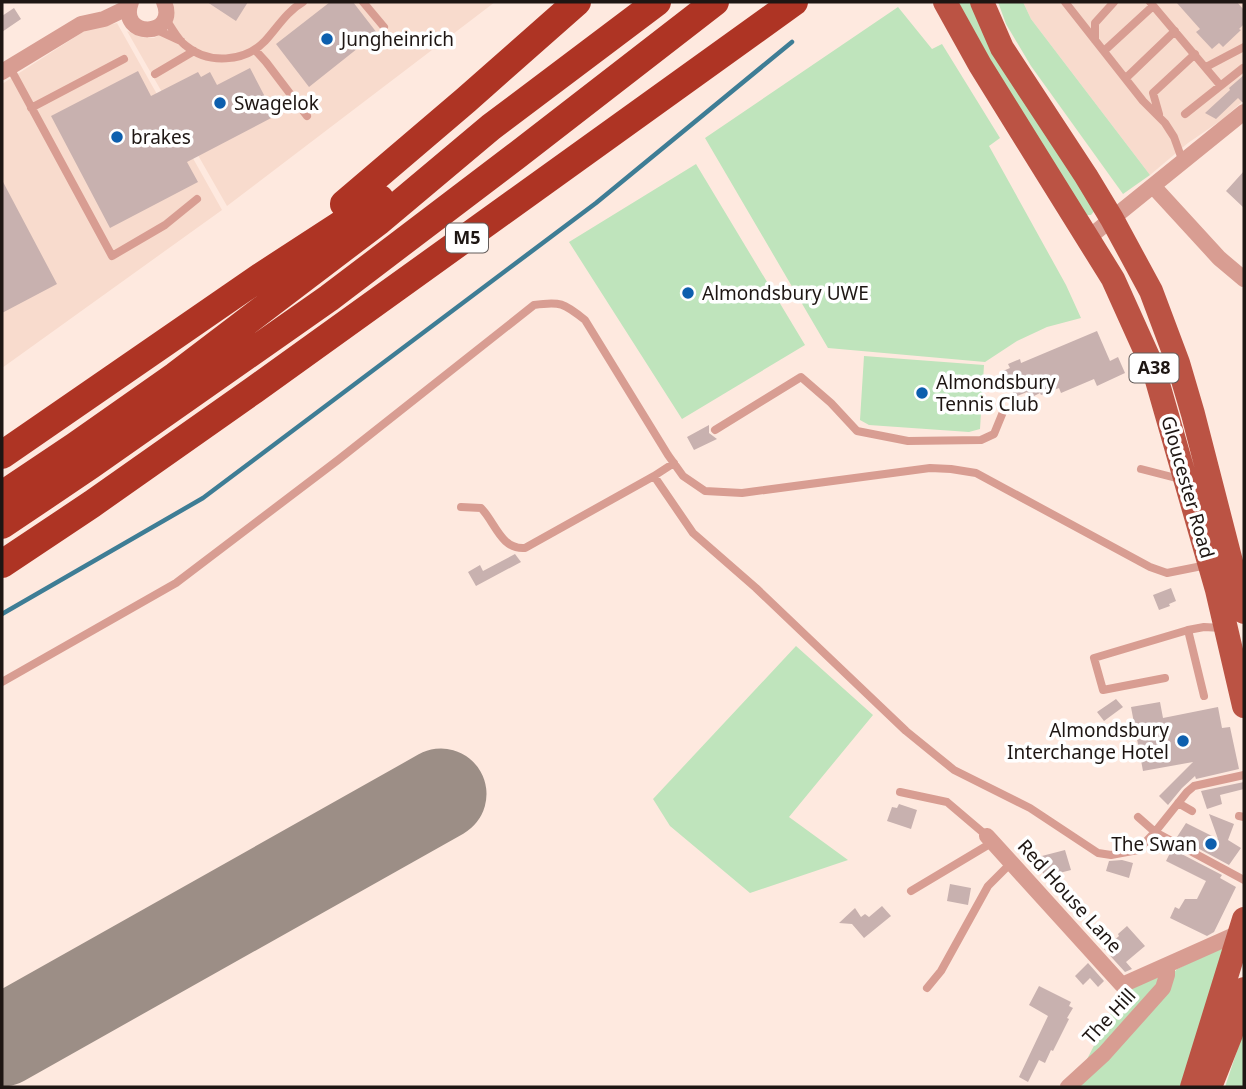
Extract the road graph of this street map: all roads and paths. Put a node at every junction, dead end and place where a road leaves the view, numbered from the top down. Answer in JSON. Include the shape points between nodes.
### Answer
{"nodes":[{"id":1,"x":164,"y":2,"type":"edge"},
{"id":2,"x":303,"y":2,"type":"edge"},
{"id":3,"x":363,"y":2,"type":"edge"},
{"id":4,"x":576,"y":2,"type":"edge"},
{"id":5,"x":657,"y":2,"type":"edge"},
{"id":6,"x":715,"y":2,"type":"edge"},
{"id":7,"x":794,"y":2,"type":"edge"},
{"id":8,"x":945,"y":2,"type":"edge"},
{"id":9,"x":982,"y":2,"type":"edge"},
{"id":10,"x":1065,"y":2,"type":"edge"},
{"id":11,"x":1114,"y":2,"type":"edge"},
{"id":12,"x":1152,"y":4,"type":"edge"},
{"id":13,"x":131,"y":10,"type":"edge"},
{"id":14,"x":160,"y":24,"type":"junction"},
{"id":15,"x":384,"y":27,"type":"dead end"},
{"id":16,"x":1175,"y":31,"type":"junction"},
{"id":17,"x":1095,"y":40,"type":"junction"},
{"id":18,"x":181,"y":41,"type":"junction"},
{"id":19,"x":1244,"y":47,"type":"edge"},
{"id":20,"x":255,"y":50,"type":"junction"},
{"id":21,"x":194,"y":51,"type":"junction"},
{"id":22,"x":1104,"y":51,"type":"junction"},
{"id":23,"x":1195,"y":54,"type":"junction"},
{"id":24,"x":124,"y":59,"type":"dead end"},
{"id":25,"x":1206,"y":67,"type":"junction"},
{"id":26,"x":1243,"y":68,"type":"edge"},
{"id":27,"x":5,"y":69,"type":"edge"},
{"id":28,"x":155,"y":74,"type":"dead end"},
{"id":29,"x":1126,"y":78,"type":"junction"},
{"id":30,"x":1220,"y":85,"type":"junction"},
{"id":31,"x":31,"y":108,"type":"junction"},
{"id":32,"x":1244,"y":112,"type":"edge"},
{"id":33,"x":1185,"y":114,"type":"dead end"},
{"id":34,"x":307,"y":116,"type":"dead end"},
{"id":35,"x":1160,"y":117,"type":"junction"},
{"id":36,"x":492,"y":127,"type":"junction"},
{"id":37,"x":516,"y":156,"type":"junction"},
{"id":38,"x":1183,"y":162,"type":"junction"},
{"id":39,"x":1153,"y":186,"type":"junction"},
{"id":40,"x":197,"y":199,"type":"dead end"},
{"id":41,"x":1112,"y":219,"type":"junction"},
{"id":42,"x":1087,"y":239,"type":"junction"},
{"id":43,"x":260,"y":277,"type":"junction"},
{"id":44,"x":1244,"y":279,"type":"edge"},
{"id":45,"x":254,"y":390,"type":"junction"},
{"id":46,"x":1003,"y":412,"type":"dead end"},
{"id":47,"x":715,"y":430,"type":"dead end"},
{"id":48,"x":2,"y":455,"type":"edge"},
{"id":49,"x":674,"y":463,"type":"junction"},
{"id":50,"x":1141,"y":469,"type":"dead end"},
{"id":51,"x":654,"y":477,"type":"junction"},
{"id":52,"x":1186,"y":480,"type":"junction"},
{"id":53,"x":2,"y":495,"type":"edge"},
{"id":54,"x":461,"y":507,"type":"dead end"},
{"id":55,"x":2,"y":525,"type":"edge"},
{"id":56,"x":2,"y":564,"type":"edge"},
{"id":57,"x":1210,"y":564,"type":"junction"},
{"id":58,"x":1224,"y":620,"type":"edge"},
{"id":59,"x":1188,"y":630,"type":"junction"},
{"id":60,"x":1165,"y":678,"type":"dead end"},
{"id":61,"x":2,"y":682,"type":"edge"},
{"id":62,"x":1204,"y":696,"type":"dead end"},
{"id":63,"x":1244,"y":706,"type":"edge"},
{"id":64,"x":1244,"y":775,"type":"edge"},
{"id":65,"x":900,"y":792,"type":"dead end"},
{"id":66,"x":1178,"y":803,"type":"junction"},
{"id":67,"x":1192,"y":811,"type":"dead end"},
{"id":68,"x":1138,"y":817,"type":"dead end"},
{"id":69,"x":1154,"y":832,"type":"junction"},
{"id":70,"x":990,"y":839,"type":"junction"},
{"id":71,"x":1012,"y":863,"type":"junction"},
{"id":72,"x":1244,"y":880,"type":"edge"},
{"id":73,"x":911,"y":891,"type":"dead end"},
{"id":74,"x":1242,"y":925,"type":"edge"},
{"id":75,"x":1167,"y":966,"type":"junction"},
{"id":76,"x":1122,"y":985,"type":"joint"},
{"id":77,"x":927,"y":988,"type":"dead end"},
{"id":78,"x":1244,"y":989,"type":"edge"},
{"id":79,"x":1068,"y":1087,"type":"edge"},
{"id":80,"x":1192,"y":1087,"type":"edge"},
{"id":81,"x":1210,"y":1087,"type":"edge"}],
"edges":[{"from":1,"to":14,"type":"street","via":[[167,13]]},
{"from":2,"to":20,"type":"lane"},
{"from":3,"to":15,"type":"lane"},
{"from":4,"to":43,"type":"highway"},
{"from":5,"to":36,"type":"highway"},
{"from":6,"to":37,"type":"highway","number":"M5"},
{"from":7,"to":45,"type":"highway","number":"M5"},
{"from":8,"to":42,"type":"main road","name":"Gloucester Road","number":"A38"},
{"from":9,"to":41,"type":"main road","name":"Gloucester Road","number":"A38","via":[[1002,48]]},
{"from":10,"to":17,"type":"lane"},
{"from":11,"to":17,"type":"lane","via":[[1095,23]]},
{"from":12,"to":16,"type":"lane"},
{"from":12,"to":22,"type":"lane"},
{"from":13,"to":14,"type":"street","via":[[134,24],[144,30]]},
{"from":13,"to":27,"type":"street","via":[[81,24]]},
{"from":14,"to":18,"type":"lane"},
{"from":14,"to":18,"type":"lane"},
{"from":16,"to":23,"type":"lane"},
{"from":16,"to":29,"type":"lane"},
{"from":17,"to":22,"type":"lane"},
{"from":18,"to":21,"type":"lane"},
{"from":19,"to":25,"type":"lane"},
{"from":20,"to":21,"type":"lane","via":[[223,59]]},
{"from":20,"to":34,"type":"lane"},
{"from":21,"to":28,"type":"lane"},
{"from":22,"to":29,"type":"lane"},
{"from":23,"to":25,"type":"lane"},
{"from":23,"to":35,"type":"lane","via":[[1153,93]]},
{"from":24,"to":31,"type":"lane"},
{"from":25,"to":30,"type":"lane"},
{"from":26,"to":30,"type":"lane"},
{"from":27,"to":31,"type":"lane"},
{"from":29,"to":35,"type":"lane"},
{"from":30,"to":33,"type":"lane"},
{"from":31,"to":40,"type":"lane","via":[[112,256],[165,225]]},
{"from":32,"to":38,"type":"street"},
{"from":35,"to":38,"type":"lane"},
{"from":36,"to":43,"type":"highway"},
{"from":36,"to":53,"type":"highway","via":[[379,221],[175,376]]},
{"from":37,"to":45,"type":"highway","number":"M5"},
{"from":37,"to":55,"type":"highway","number":"M5","via":[[329,298]]},
{"from":38,"to":39,"type":"street"},
{"from":39,"to":41,"type":"street"},
{"from":39,"to":44,"type":"street"},
{"from":41,"to":42,"type":"street"},
{"from":41,"to":58,"type":"main road","name":"Gloucester Road","number":"A38","via":[[1151,290],[1178,363]]},
{"from":42,"to":52,"type":"main road","name":"Gloucester Road","number":"A38","via":[[1113,279],[1154,370]]},
{"from":43,"to":48,"type":"highway"},
{"from":45,"to":56,"type":"highway","number":"M5"},
{"from":46,"to":47,"type":"lane","via":[[994,434],[981,440],[908,441],[858,431],[801,377]]},
{"from":49,"to":51,"type":"lane"},
{"from":49,"to":57,"type":"lane","via":[[683,476],[705,491],[742,493],[930,468],[976,473],[1150,568],[1167,573]]},
{"from":49,"to":61,"type":"lane","via":[[585,320],[570,307],[553,302],[534,305],[176,583]]},
{"from":50,"to":52,"type":"lane"},
{"from":51,"to":54,"type":"lane","via":[[525,548],[504,540],[481,508]]},
{"from":51,"to":69,"type":"lane","via":[[693,533],[954,770],[1030,808],[1098,853],[1138,850]]},
{"from":52,"to":57,"type":"main road","name":"Gloucester Road","number":"A38"},
{"from":57,"to":58,"type":"main road","name":"Gloucester Road","number":"A38"},
{"from":58,"to":59,"type":"lane"},
{"from":58,"to":63,"type":"main road","name":"Gloucester Road","number":"A38"},
{"from":59,"to":60,"type":"lane","via":[[1094,658],[1103,690]]},
{"from":59,"to":62,"type":"lane"},
{"from":64,"to":66,"type":"lane","via":[[1194,786]]},
{"from":65,"to":70,"type":"lane","via":[[947,802]]},
{"from":66,"to":67,"type":"lane"},
{"from":66,"to":69,"type":"lane"},
{"from":68,"to":69,"type":"lane"},
{"from":69,"to":72,"type":"lane"},
{"from":70,"to":71,"type":"street","name":"Red House Lane"},
{"from":70,"to":73,"type":"lane"},
{"from":71,"to":76,"type":"street","name":"Red House Lane"},
{"from":71,"to":77,"type":"lane","via":[[988,886]]},
{"from":74,"to":75,"type":"street","name":"The Hill"},
{"from":74,"to":80,"type":"main road"},
{"from":75,"to":76,"type":"street","name":"The Hill"},
{"from":75,"to":79,"type":"street","name":"The Hill","via":[[1163,988]]},
{"from":78,"to":81,"type":"main road"}]}
